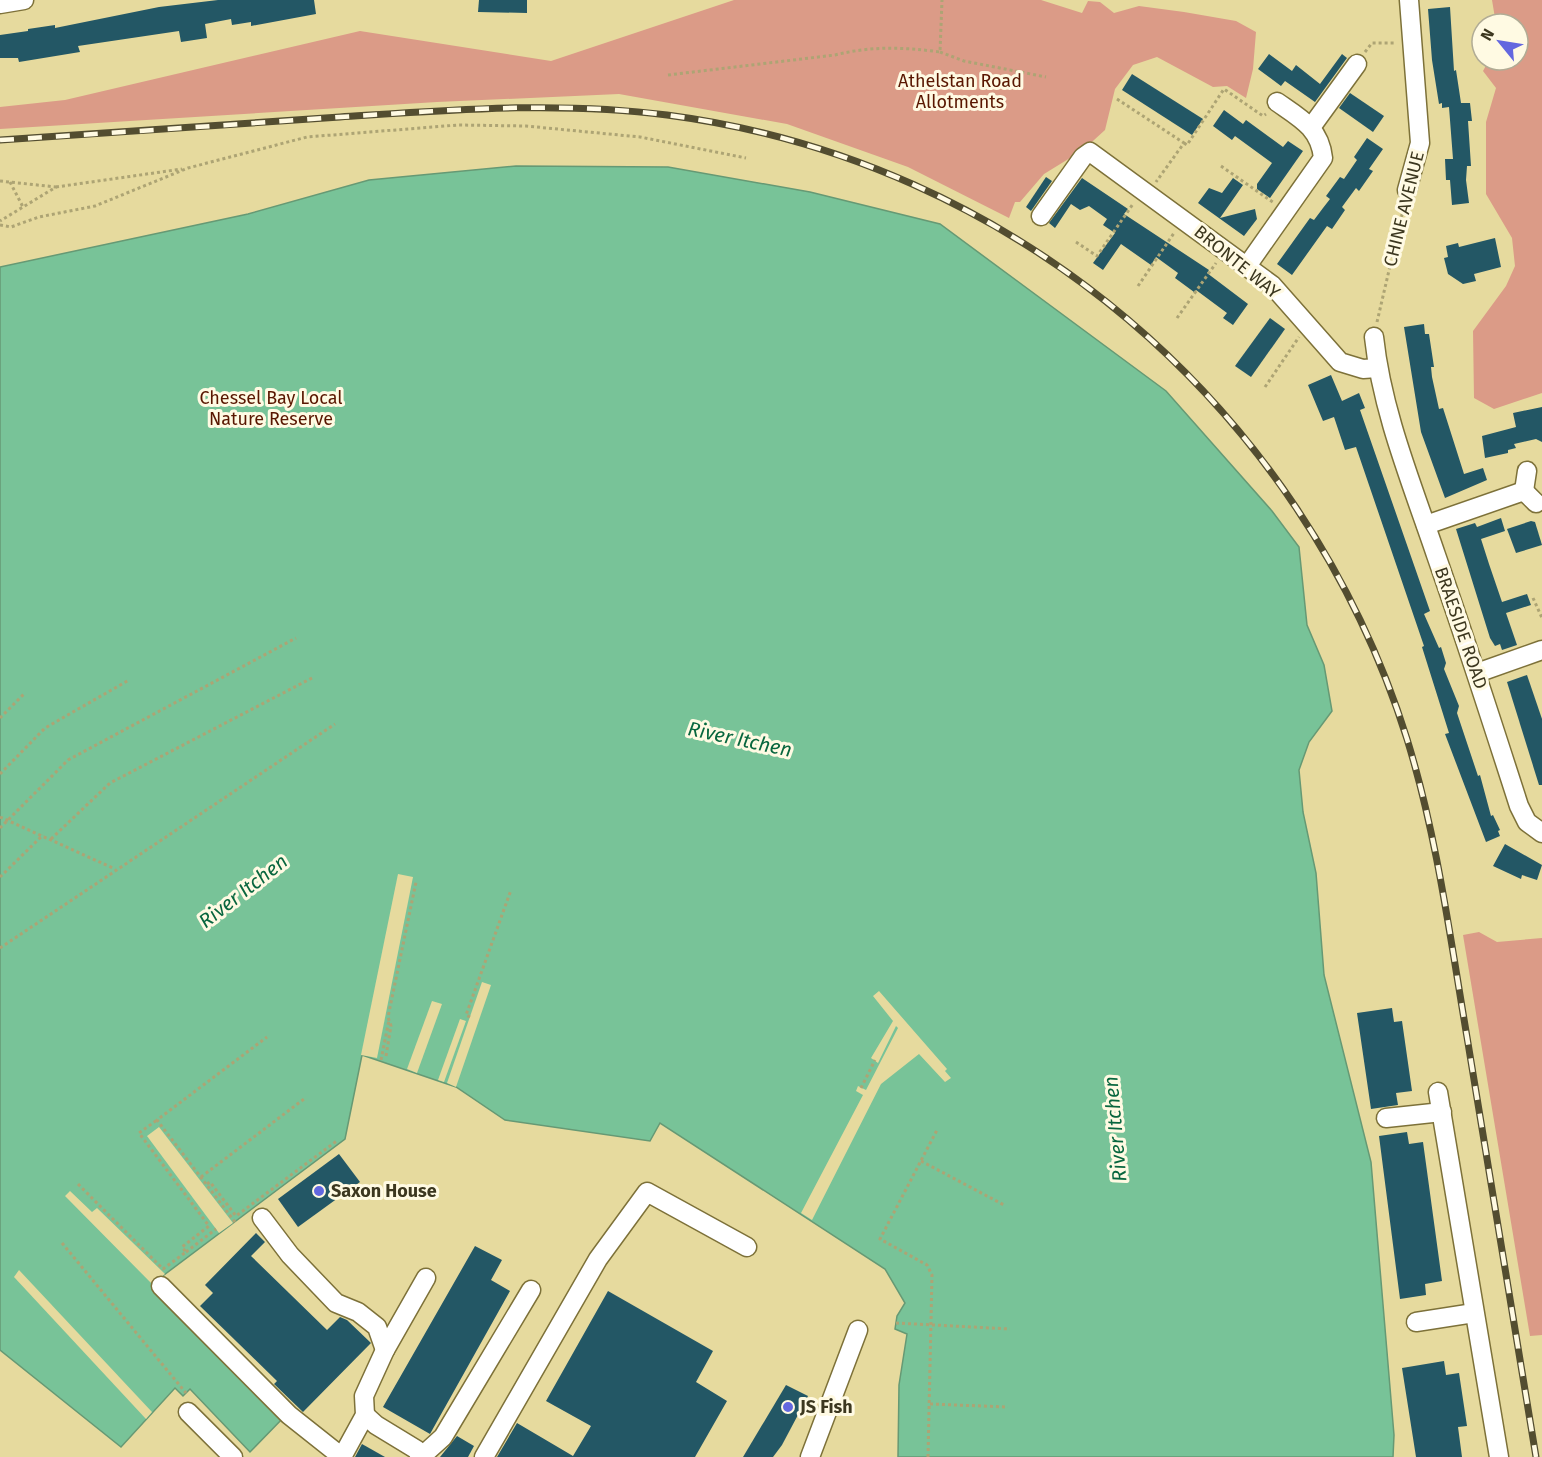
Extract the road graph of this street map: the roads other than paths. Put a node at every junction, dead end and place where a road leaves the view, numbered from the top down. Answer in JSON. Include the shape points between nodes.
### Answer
{"nodes":[{"id":1,"x":24,"y":0,"type":"edge"},
{"id":2,"x":1409,"y":0,"type":"edge"},
{"id":3,"x":0,"y":4,"type":"edge"},
{"id":4,"x":1357,"y":64,"type":"road end"},
{"id":5,"x":1277,"y":102,"type":"road end"},
{"id":6,"x":1311,"y":126,"type":"junction"},
{"id":7,"x":1407,"y":189,"type":"road end"},
{"id":8,"x":1041,"y":216,"type":"dead end"},
{"id":9,"x":1247,"y":266,"type":"junction"},
{"id":10,"x":1374,"y":337,"type":"road end"},
{"id":11,"x":1377,"y":368,"type":"junction"},
{"id":12,"x":1527,"y":471,"type":"dead end"},
{"id":13,"x":1426,"y":525,"type":"junction"},
{"id":14,"x":1542,"y":650,"type":"edge"},
{"id":15,"x":1477,"y":673,"type":"junction"},
{"id":16,"x":1542,"y":833,"type":"edge"},
{"id":17,"x":1438,"y":1092,"type":"dead end"},
{"id":18,"x":1442,"y":1112,"type":"junction"},
{"id":19,"x":1386,"y":1118,"type":"dead end"},
{"id":20,"x":262,"y":1218,"type":"dead end"},
{"id":21,"x":747,"y":1247,"type":"dead end"},
{"id":22,"x":426,"y":1278,"type":"dead end"},
{"id":23,"x":161,"y":1286,"type":"dead end"},
{"id":24,"x":531,"y":1290,"type":"dead end"},
{"id":25,"x":1474,"y":1312,"type":"junction"},
{"id":26,"x":1416,"y":1322,"type":"dead end"},
{"id":27,"x":858,"y":1330,"type":"dead end"},
{"id":28,"x":385,"y":1350,"type":"junction"},
{"id":29,"x":188,"y":1412,"type":"dead end"},
{"id":30,"x":365,"y":1414,"type":"junction"},
{"id":31,"x":233,"y":1457,"type":"edge"},
{"id":32,"x":342,"y":1457,"type":"edge"},
{"id":33,"x":421,"y":1457,"type":"edge"},
{"id":34,"x":483,"y":1457,"type":"edge"},
{"id":35,"x":810,"y":1457,"type":"edge"},
{"id":36,"x":1499,"y":1457,"type":"edge"}],
"edges":[{"from":1,"to":3,"type":"street"},
{"from":2,"to":7,"type":"street","name":"CHINE AVENUE","via":[[1420,142]]},
{"from":4,"to":6,"type":"street"},
{"from":5,"to":6,"type":"street"},
{"from":6,"to":9,"type":"street","via":[[1321,142],[1323,158]]},
{"from":8,"to":9,"type":"street","name":"BRONTE WAY","via":[[1090,152]]},
{"from":9,"to":11,"type":"street","name":"BRONTE WAY","via":[[1272,285],[1340,362],[1363,369]]},
{"from":10,"to":11,"type":"street"},
{"from":11,"to":13,"type":"street","name":"BRAESIDE ROAD"},
{"from":12,"to":13,"type":"street","via":[[1530,497]]},
{"from":13,"to":15,"type":"street","name":"BRAESIDE ROAD"},
{"from":14,"to":15,"type":"street"},
{"from":15,"to":16,"type":"street","name":"BRAESIDE ROAD","via":[[1519,806],[1527,822]]},
{"from":17,"to":18,"type":"street"},
{"from":18,"to":19,"type":"street"},
{"from":18,"to":25,"type":"street"},
{"from":20,"to":28,"type":"street","via":[[290,1255],[336,1303],[358,1312],[377,1328]]},
{"from":21,"to":34,"type":"street","via":[[647,1192],[597,1259]]},
{"from":22,"to":28,"type":"street"},
{"from":23,"to":32,"type":"street","via":[[289,1414]]},
{"from":24,"to":33,"type":"street","via":[[443,1437]]},
{"from":25,"to":26,"type":"street"},
{"from":25,"to":36,"type":"street"},
{"from":27,"to":35,"type":"street"},
{"from":28,"to":30,"type":"street","via":[[364,1396]]},
{"from":29,"to":31,"type":"street"},
{"from":30,"to":32,"type":"street"},
{"from":30,"to":33,"type":"street","via":[[417,1450]]}]}
